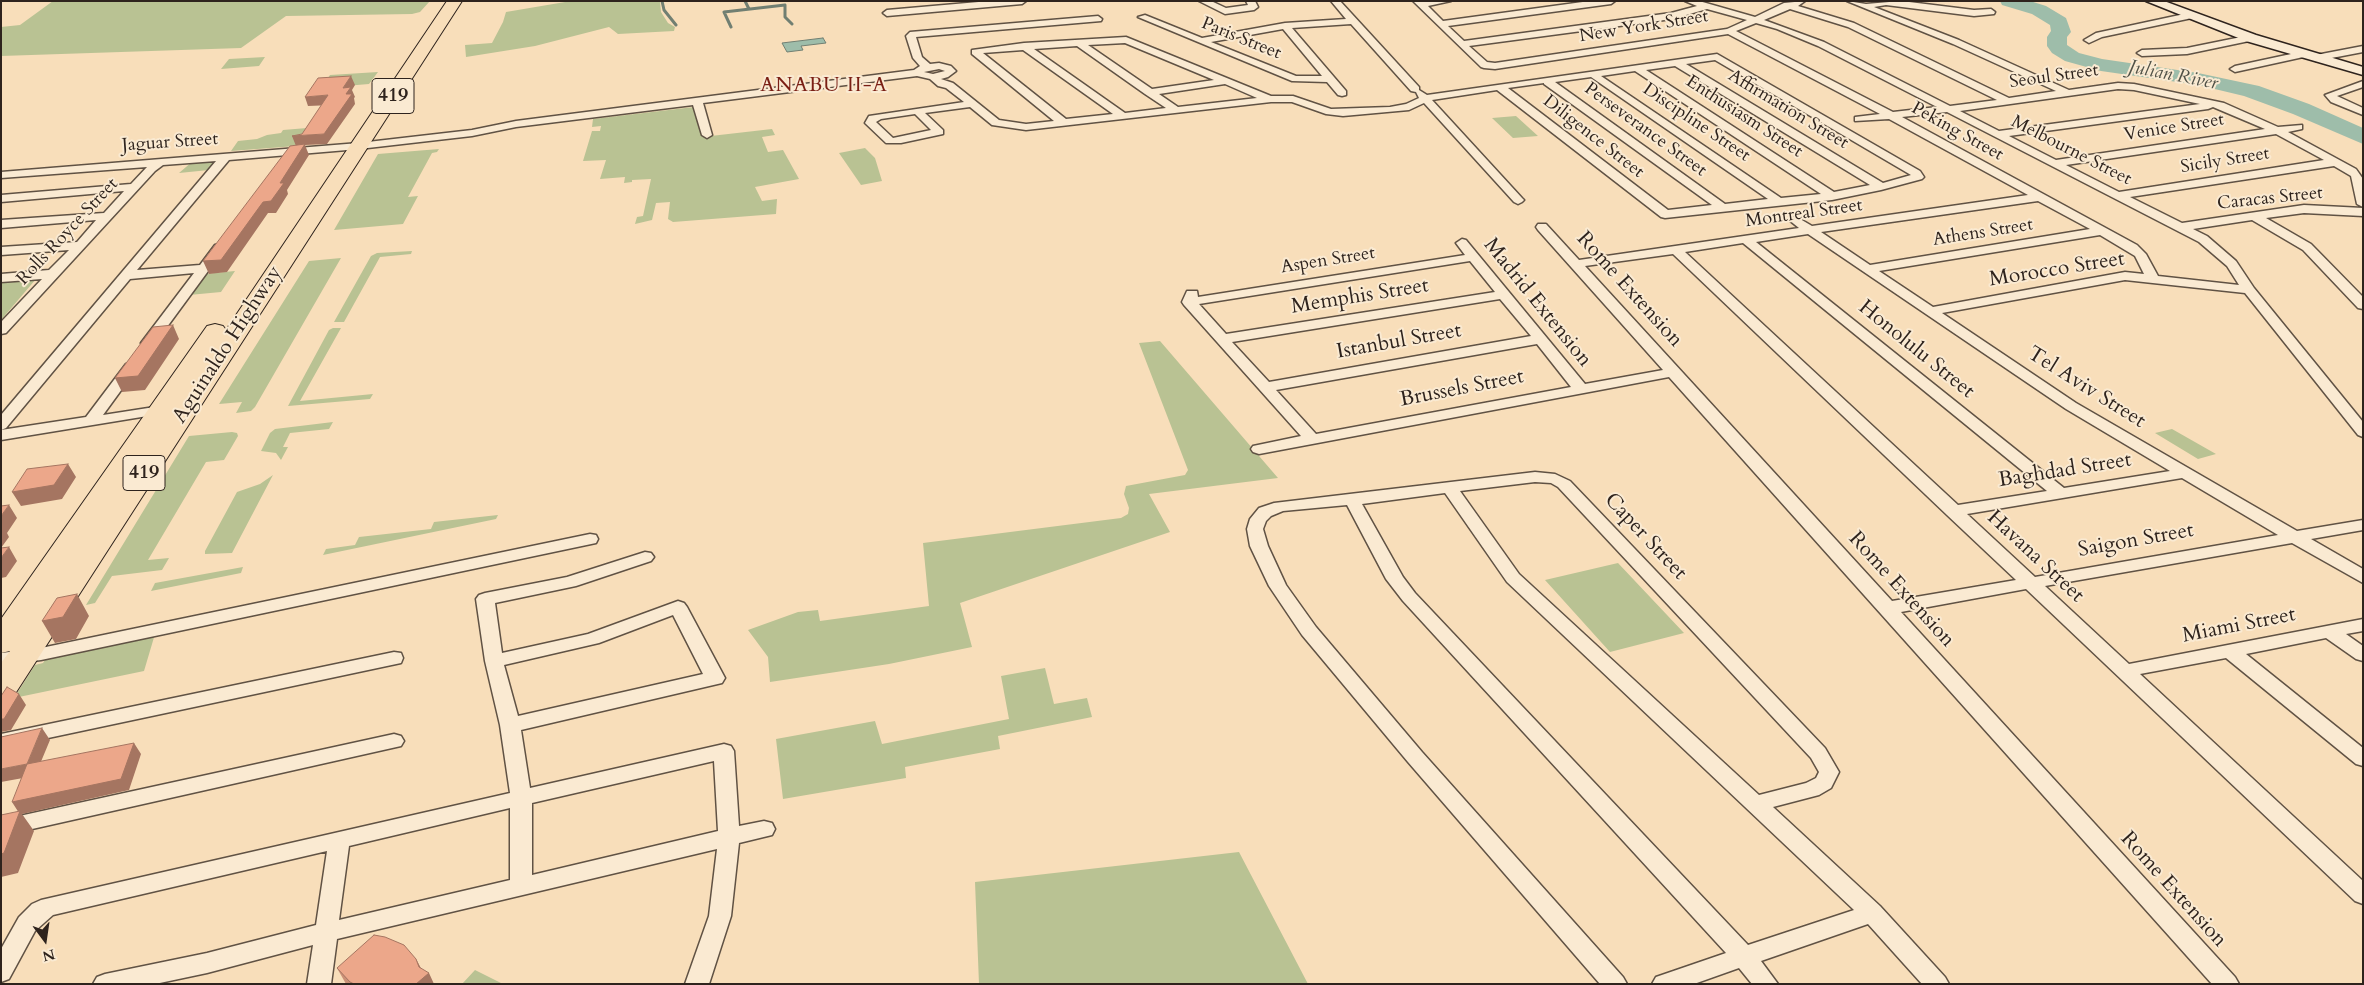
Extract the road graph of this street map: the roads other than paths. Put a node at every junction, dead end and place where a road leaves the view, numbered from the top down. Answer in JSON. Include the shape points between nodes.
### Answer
{"nodes":[{"id":1,"x":441,"y":1,"type":"edge"},
{"id":2,"x":455,"y":1,"type":"edge"},
{"id":3,"x":884,"y":1,"type":"edge"},
{"id":4,"x":1022,"y":1,"type":"edge"},
{"id":5,"x":1203,"y":1,"type":"edge"},
{"id":6,"x":1250,"y":1,"type":"edge"},
{"id":7,"x":1335,"y":1,"type":"edge"},
{"id":8,"x":1447,"y":1,"type":"edge"},
{"id":9,"x":1611,"y":1,"type":"edge"},
{"id":10,"x":1690,"y":1,"type":"edge"},
{"id":11,"x":1773,"y":1,"type":"edge"},
{"id":12,"x":1800,"y":1,"type":"edge"},
{"id":13,"x":1851,"y":1,"type":"edge"},
{"id":14,"x":2152,"y":1,"type":"edge"},
{"id":15,"x":1419,"y":3,"type":"edge"},
{"id":16,"x":1707,"y":6,"type":"junction"},
{"id":17,"x":1790,"y":6,"type":"junction"},
{"id":18,"x":1867,"y":6,"type":"junction"},
{"id":19,"x":1991,"y":12,"type":"dead end"},
{"id":20,"x":2190,"y":16,"type":"junction"},
{"id":21,"x":1142,"y":17,"type":"dead end"},
{"id":22,"x":1098,"y":19,"type":"dead end"},
{"id":23,"x":1756,"y":20,"type":"junction"},
{"id":24,"x":1352,"y":21,"type":"junction"},
{"id":25,"x":1442,"y":24,"type":"junction"},
{"id":26,"x":1285,"y":26,"type":"junction"},
{"id":27,"x":1729,"y":31,"type":"junction"},
{"id":28,"x":2251,"y":38,"type":"junction"},
{"id":29,"x":2089,"y":40,"type":"dead end"},
{"id":30,"x":1200,"y":41,"type":"junction"},
{"id":31,"x":1077,"y":42,"type":"junction"},
{"id":32,"x":1463,"y":44,"type":"junction"},
{"id":33,"x":418,"y":46,"type":"junction"},
{"id":34,"x":1024,"y":46,"type":"junction"},
{"id":35,"x":2363,"y":49,"type":"edge"},
{"id":36,"x":2142,"y":53,"type":"dead end"},
{"id":37,"x":2311,"y":56,"type":"junction"},
{"id":38,"x":1677,"y":62,"type":"junction"},
{"id":39,"x":927,"y":66,"type":"junction"},
{"id":40,"x":1637,"y":68,"type":"junction"},
{"id":41,"x":2235,"y":69,"type":"dead end"},
{"id":42,"x":2363,"y":71,"type":"edge"},
{"id":43,"x":917,"y":74,"type":"junction"},
{"id":44,"x":1594,"y":75,"type":"junction"},
{"id":45,"x":1330,"y":79,"type":"junction"},
{"id":46,"x":947,"y":81,"type":"junction"},
{"id":47,"x":1227,"y":81,"type":"junction"},
{"id":48,"x":1548,"y":82,"type":"junction"},
{"id":49,"x":2363,"y":84,"type":"edge"},
{"id":50,"x":1500,"y":87,"type":"junction"},
{"id":51,"x":2343,"y":90,"type":"junction"},
{"id":52,"x":1149,"y":92,"type":"junction"},
{"id":53,"x":1342,"y":93,"type":"dead end"},
{"id":54,"x":1420,"y":93,"type":"junction"},
{"id":55,"x":2068,"y":93,"type":"junction"},
{"id":56,"x":2363,"y":97,"type":"edge"},
{"id":57,"x":1271,"y":99,"type":"junction"},
{"id":58,"x":2008,"y":100,"type":"junction"},
{"id":59,"x":698,"y":103,"type":"junction"},
{"id":60,"x":972,"y":104,"type":"junction"},
{"id":61,"x":2220,"y":105,"type":"junction"},
{"id":62,"x":1950,"y":109,"type":"junction"},
{"id":63,"x":1176,"y":110,"type":"junction"},
{"id":64,"x":917,"y":111,"type":"junction"},
{"id":65,"x":2363,"y":112,"type":"edge"},
{"id":66,"x":1892,"y":116,"type":"junction"},
{"id":67,"x":1124,"y":117,"type":"junction"},
{"id":68,"x":1859,"y":119,"type":"dead end"},
{"id":69,"x":1065,"y":124,"type":"junction"},
{"id":70,"x":2298,"y":127,"type":"dead end"},
{"id":71,"x":2277,"y":130,"type":"junction"},
{"id":72,"x":1998,"y":134,"type":"junction"},
{"id":73,"x":707,"y":135,"type":"dead end"},
{"id":74,"x":350,"y":147,"type":"junction"},
{"id":75,"x":291,"y":150,"type":"junction"},
{"id":76,"x":226,"y":156,"type":"junction"},
{"id":77,"x":162,"y":161,"type":"junction"},
{"id":78,"x":2336,"y":162,"type":"junction"},
{"id":79,"x":2056,"y":163,"type":"junction"},
{"id":80,"x":278,"y":168,"type":"edge"},
{"id":81,"x":1,"y":174,"type":"edge"},
{"id":82,"x":133,"y":187,"type":"junction"},
{"id":83,"x":1881,"y":187,"type":"junction"},
{"id":84,"x":2119,"y":195,"type":"junction"},
{"id":85,"x":1832,"y":196,"type":"junction"},
{"id":86,"x":2039,"y":197,"type":"junction"},
{"id":87,"x":1,"y":198,"type":"edge"},
{"id":88,"x":1518,"y":200,"type":"dead end"},
{"id":89,"x":1778,"y":201,"type":"junction"},
{"id":90,"x":2363,"y":204,"type":"edge"},
{"id":91,"x":1722,"y":207,"type":"junction"},
{"id":92,"x":2363,"y":212,"type":"edge"},
{"id":93,"x":107,"y":216,"type":"junction"},
{"id":94,"x":2253,"y":216,"type":"junction"},
{"id":95,"x":1795,"y":220,"type":"dead end"},
{"id":96,"x":1,"y":224,"type":"edge"},
{"id":97,"x":1542,"y":227,"type":"dead end"},
{"id":98,"x":2182,"y":227,"type":"junction"},
{"id":99,"x":1812,"y":231,"type":"junction"},
{"id":100,"x":2103,"y":231,"type":"junction"},
{"id":101,"x":226,"y":238,"type":"edge"},
{"id":102,"x":1746,"y":240,"type":"junction"},
{"id":103,"x":1462,"y":243,"type":"dead end"},
{"id":104,"x":80,"y":245,"type":"junction"},
{"id":105,"x":1676,"y":250,"type":"junction"},
{"id":106,"x":1,"y":252,"type":"edge"},
{"id":107,"x":1473,"y":256,"type":"junction"},
{"id":108,"x":1575,"y":264,"type":"junction"},
{"id":109,"x":204,"y":268,"type":"junction"},
{"id":110,"x":1869,"y":269,"type":"junction"},
{"id":111,"x":54,"y":274,"type":"junction"},
{"id":112,"x":126,"y":275,"type":"junction"},
{"id":113,"x":1,"y":278,"type":"edge"},
{"id":114,"x":2154,"y":280,"type":"junction"},
{"id":115,"x":2249,"y":290,"type":"junction"},
{"id":116,"x":1504,"y":294,"type":"junction"},
{"id":117,"x":2363,"y":305,"type":"edge"},
{"id":118,"x":1931,"y":311,"type":"junction"},
{"id":119,"x":1,"y":330,"type":"edge"},
{"id":120,"x":1222,"y":339,"type":"junction"},
{"id":121,"x":1540,"y":339,"type":"junction"},
{"id":122,"x":1673,"y":372,"type":"junction"},
{"id":123,"x":1265,"y":387,"type":"junction"},
{"id":124,"x":1581,"y":389,"type":"junction"},
{"id":125,"x":161,"y":410,"type":"junction"},
{"id":126,"x":92,"y":419,"type":"junction"},
{"id":127,"x":1,"y":425,"type":"edge"},
{"id":128,"x":2363,"y":432,"type":"edge"},
{"id":129,"x":1,"y":435,"type":"edge"},
{"id":130,"x":1312,"y":439,"type":"junction"},
{"id":131,"x":1259,"y":449,"type":"dead end"},
{"id":132,"x":2184,"y":473,"type":"junction"},
{"id":133,"x":1449,"y":487,"type":"junction"},
{"id":134,"x":2060,"y":493,"type":"junction"},
{"id":135,"x":1352,"y":500,"type":"junction"},
{"id":136,"x":1953,"y":511,"type":"junction"},
{"id":137,"x":2363,"y":525,"type":"edge"},
{"id":138,"x":2295,"y":536,"type":"junction"},
{"id":139,"x":590,"y":539,"type":"dead end"},
{"id":140,"x":645,"y":556,"type":"dead end"},
{"id":141,"x":2363,"y":577,"type":"edge"},
{"id":142,"x":2030,"y":583,"type":"junction"},
{"id":143,"x":1888,"y":608,"type":"junction"},
{"id":144,"x":2363,"y":625,"type":"edge"},
{"id":145,"x":2328,"y":631,"type":"junction"},
{"id":146,"x":2229,"y":650,"type":"junction"},
{"id":147,"x":9,"y":652,"type":"edge"},
{"id":148,"x":2363,"y":655,"type":"edge"},
{"id":149,"x":394,"y":658,"type":"dead end"},
{"id":150,"x":494,"y":661,"type":"junction"},
{"id":151,"x":2124,"y":672,"type":"junction"},
{"id":152,"x":1,"y":689,"type":"edge"},
{"id":153,"x":510,"y":725,"type":"junction"},
{"id":154,"x":1,"y":741,"type":"edge"},
{"id":155,"x":394,"y":741,"type":"dead end"},
{"id":156,"x":2363,"y":759,"type":"edge"},
{"id":157,"x":521,"y":798,"type":"junction"},
{"id":158,"x":1755,"y":804,"type":"junction"},
{"id":159,"x":1,"y":828,"type":"edge"},
{"id":160,"x":764,"y":829,"type":"dead end"},
{"id":161,"x":729,"y":836,"type":"junction"},
{"id":162,"x":339,"y":840,"type":"junction"},
{"id":163,"x":521,"y":886,"type":"junction"},
{"id":164,"x":2363,"y":895,"type":"edge"},
{"id":165,"x":1872,"y":912,"type":"junction"},
{"id":166,"x":327,"y":932,"type":"junction"},
{"id":167,"x":1743,"y":956,"type":"junction"},
{"id":168,"x":1,"y":972,"type":"edge"},
{"id":169,"x":105,"y":984,"type":"edge"},
{"id":170,"x":320,"y":984,"type":"edge"},
{"id":171,"x":697,"y":984,"type":"edge"},
{"id":172,"x":1614,"y":984,"type":"edge"},
{"id":173,"x":1664,"y":984,"type":"edge"},
{"id":174,"x":1766,"y":984,"type":"edge"},
{"id":175,"x":1937,"y":984,"type":"edge"},
{"id":176,"x":2227,"y":984,"type":"edge"}],
"edges":[{"from":1,"to":33,"type":"highway","name":"Aguinaldo Highway","number":"419"},
{"from":2,"to":33,"type":"highway","name":"Aguinaldo Highway","number":"419"},
{"from":3,"to":4,"type":"street","via":[[887,17]]},
{"from":5,"to":6,"type":"street","via":[[1225,11],[1254,7]]},
{"from":7,"to":24,"type":"street"},
{"from":8,"to":15,"type":"street"},
{"from":9,"to":25,"type":"street"},
{"from":10,"to":16,"type":"street","name":"Melbourne Street"},
{"from":11,"to":17,"type":"street"},
{"from":12,"to":17,"type":"street","name":"New York Street"},
{"from":13,"to":18,"type":"street"},
{"from":14,"to":20,"type":"main road"},
{"from":15,"to":25,"type":"street"},
{"from":16,"to":23,"type":"street","name":"Melbourne Street"},
{"from":16,"to":32,"type":"street","via":[[1672,16]]},
{"from":17,"to":23,"type":"street","name":"New York Street"},
{"from":17,"to":58,"type":"street","via":[[1851,25]]},
{"from":18,"to":19,"type":"street","via":[[1886,2],[1974,13]]},
{"from":18,"to":55,"type":"street"},
{"from":20,"to":28,"type":"main road"},
{"from":20,"to":29,"type":"street","via":[[2099,35]]},
{"from":21,"to":30,"type":"street","name":"Paris Street"},
{"from":22,"to":39,"type":"street","via":[[912,34],[918,58]]},
{"from":23,"to":27,"type":"street","name":"New York Street"},
{"from":23,"to":62,"type":"street","name":"Melbourne Street","via":[[1814,41]]},
{"from":24,"to":26,"type":"street"},
{"from":24,"to":54,"type":"street"},
{"from":25,"to":32,"type":"street"},
{"from":26,"to":30,"type":"street"},
{"from":26,"to":45,"type":"street"},
{"from":27,"to":32,"type":"street","name":"New York Street","via":[[1488,66]]},
{"from":27,"to":66,"type":"street","name":"Peking Street"},
{"from":28,"to":36,"type":"street","via":[[2187,51]]},
{"from":28,"to":37,"type":"main road"},
{"from":30,"to":45,"type":"street","name":"Paris Street","via":[[1295,79]]},
{"from":31,"to":34,"type":"street"},
{"from":31,"to":47,"type":"street","via":[[1126,40]]},
{"from":31,"to":52,"type":"street"},
{"from":33,"to":74,"type":"highway","name":"Aguinaldo Highway","number":"419"},
{"from":34,"to":67,"type":"street"},
{"from":34,"to":69,"type":"street","via":[[975,52]]},
{"from":35,"to":37,"type":"street"},
{"from":37,"to":41,"type":"street"},
{"from":37,"to":42,"type":"main road"},
{"from":38,"to":40,"type":"street"},
{"from":38,"to":83,"type":"street","name":"Affirmation Street"},
{"from":38,"to":83,"type":"street","via":[[1717,57],[1918,177]]},
{"from":39,"to":43,"type":"street"},
{"from":39,"to":46,"type":"street","via":[[944,66],[950,70]]},
{"from":40,"to":44,"type":"street"},
{"from":40,"to":85,"type":"street","name":"Enthusiasm Street"},
{"from":43,"to":46,"type":"street","via":[[942,84]]},
{"from":43,"to":59,"type":"street","name":"Jaguar Street"},
{"from":44,"to":48,"type":"street"},
{"from":44,"to":89,"type":"street","name":"Discipline Street"},
{"from":45,"to":53,"type":"street"},
{"from":46,"to":60,"type":"street"},
{"from":47,"to":52,"type":"street"},
{"from":47,"to":57,"type":"street"},
{"from":48,"to":50,"type":"street"},
{"from":48,"to":91,"type":"street","name":"Perseverance Street"},
{"from":49,"to":51,"type":"street"},
{"from":50,"to":54,"type":"street"},
{"from":50,"to":91,"type":"street","name":"Diligence Street","via":[[1665,214]]},
{"from":51,"to":56,"type":"street"},
{"from":51,"to":65,"type":"street","via":[[2330,95]]},
{"from":52,"to":63,"type":"street"},
{"from":54,"to":57,"type":"street","via":[[1409,107],[1343,113],[1330,112],[1293,99]]},
{"from":54,"to":88,"type":"street"},
{"from":55,"to":58,"type":"street","name":"Seoul Street"},
{"from":55,"to":61,"type":"street","name":"Seoul Street","via":[[2128,86]]},
{"from":57,"to":63,"type":"street"},
{"from":58,"to":62,"type":"street","name":"Seoul Street"},
{"from":59,"to":73,"type":"street"},
{"from":59,"to":74,"type":"street","name":"Jaguar Street"},
{"from":60,"to":64,"type":"street"},
{"from":60,"to":69,"type":"street","via":[[996,123],[1009,126]]},
{"from":61,"to":71,"type":"street","name":"Seoul Street"},
{"from":61,"to":72,"type":"street"},
{"from":62,"to":66,"type":"street","name":"Seoul Street"},
{"from":62,"to":72,"type":"street","name":"Melbourne Street"},
{"from":63,"to":67,"type":"street"},
{"from":64,"to":64,"type":"street","via":[[873,118],[870,124],[890,140],[939,132]]},
{"from":66,"to":68,"type":"street","name":"Seoul Street"},
{"from":66,"to":86,"type":"street","name":"Peking Street"},
{"from":67,"to":69,"type":"street"},
{"from":70,"to":71,"type":"street","name":"Venice Street"},
{"from":71,"to":78,"type":"street","name":"Seoul Street"},
{"from":71,"to":79,"type":"street","name":"Venice Street"},
{"from":72,"to":79,"type":"street","name":"Melbourne Street"},
{"from":74,"to":75,"type":"street","name":"Jaguar Street"},
{"from":74,"to":125,"type":"highway","name":"Aguinaldo Highway","number":"419"},
{"from":74,"to":147,"type":"highway","name":"Aguinaldo Highway","number":"419"},
{"from":75,"to":76,"type":"street","name":"Jaguar Street"},
{"from":75,"to":80,"type":"street"},
{"from":76,"to":77,"type":"street","name":"Jaguar Street"},
{"from":76,"to":112,"type":"street"},
{"from":77,"to":81,"type":"street","name":"Jaguar Street"},
{"from":77,"to":82,"type":"street","name":"Rolls Royce Street"},
{"from":78,"to":84,"type":"street","name":"Sicily Street"},
{"from":78,"to":90,"type":"street","name":"Seoul Street","via":[[2356,175]]},
{"from":79,"to":84,"type":"street","name":"Melbourne Street"},
{"from":82,"to":87,"type":"street"},
{"from":82,"to":93,"type":"street","name":"Rolls Royce Street"},
{"from":83,"to":85,"type":"street"},
{"from":84,"to":98,"type":"street","name":"Melbourne Street"},
{"from":85,"to":89,"type":"street"},
{"from":86,"to":99,"type":"street","name":"Montreal Street"},
{"from":86,"to":100,"type":"street","name":"Peking Street"},
{"from":89,"to":91,"type":"street"},
{"from":92,"to":94,"type":"street","name":"Caracas Street","via":[[2304,209]]},
{"from":93,"to":96,"type":"street"},
{"from":93,"to":104,"type":"street","name":"Rolls Royce Street"},
{"from":94,"to":98,"type":"street","name":"Caracas Street"},
{"from":94,"to":117,"type":"street","via":[[2307,247]]},
{"from":95,"to":99,"type":"street","name":"Tel Aviv Street"},
{"from":97,"to":108,"type":"street","name":"Rome Extension"},
{"from":98,"to":115,"type":"street","name":"Melbourne Street","via":[[2224,254]]},
{"from":99,"to":102,"type":"street","name":"Montreal Street"},
{"from":99,"to":110,"type":"street","name":"Tel Aviv Street"},
{"from":100,"to":110,"type":"street","name":"Athens Street"},
{"from":100,"to":114,"type":"street","name":"Peking Street","via":[[2140,254]]},
{"from":101,"to":109,"type":"street"},
{"from":102,"to":105,"type":"street","name":"Montreal Street"},
{"from":102,"to":134,"type":"street","name":"Honolulu Street"},
{"from":103,"to":107,"type":"street","name":"Madrid Extension"},
{"from":104,"to":106,"type":"street"},
{"from":104,"to":111,"type":"street","name":"Rolls Royce Street"},
{"from":105,"to":108,"type":"street","name":"Montreal Street"},
{"from":105,"to":136,"type":"street","name":"Havana Street"},
{"from":107,"to":116,"type":"street","name":"Madrid Extension"},
{"from":107,"to":120,"type":"street","name":"Aspen Street","via":[[1191,298]]},
{"from":108,"to":122,"type":"street","name":"Rome Extension"},
{"from":109,"to":112,"type":"street"},
{"from":109,"to":126,"type":"street"},
{"from":110,"to":118,"type":"street","name":"Tel Aviv Street"},
{"from":111,"to":113,"type":"street"},
{"from":111,"to":119,"type":"street","name":"Rolls Royce Street"},
{"from":112,"to":127,"type":"street"},
{"from":114,"to":115,"type":"street","name":"Morocco Street"},
{"from":114,"to":118,"type":"street","name":"Morocco Street","via":[[2125,276]]},
{"from":115,"to":128,"type":"street","name":"Melbourne Street"},
{"from":116,"to":120,"type":"street","name":"Memphis Street"},
{"from":116,"to":121,"type":"street","name":"Madrid Extension"},
{"from":118,"to":132,"type":"street","name":"Tel Aviv Street","via":[[2071,406]]},
{"from":120,"to":123,"type":"street"},
{"from":121,"to":123,"type":"street","name":"Istanbul Street"},
{"from":121,"to":124,"type":"street","name":"Madrid Extension"},
{"from":122,"to":124,"type":"street","name":"Brussels Street"},
{"from":122,"to":143,"type":"street","name":"Rome Extension"},
{"from":123,"to":130,"type":"street"},
{"from":124,"to":130,"type":"street","name":"Brussels Street"},
{"from":125,"to":126,"type":"street"},
{"from":125,"to":147,"type":"highway","name":"Aguinaldo Highway","number":"419"},
{"from":126,"to":129,"type":"street"},
{"from":130,"to":131,"type":"street","name":"Brussels Street"},
{"from":132,"to":134,"type":"street","name":"Baghdad Street"},
{"from":132,"to":138,"type":"street","name":"Tel Aviv Street"},
{"from":133,"to":135,"type":"street","name":"Caper Street"},
{"from":133,"to":158,"type":"street","via":[[1513,578]]},
{"from":133,"to":158,"type":"street","name":"Caper Street","via":[[1535,477],[1556,479],[1564,484],[1818,753],[1829,772],[1824,783],[1812,789]]},
{"from":134,"to":136,"type":"street","name":"Baghdad Street"},
{"from":135,"to":167,"type":"street","via":[[1409,597]]},
{"from":135,"to":172,"type":"street","name":"Caper Street","via":[[1280,506],[1258,519],[1255,529],[1259,546],[1278,586],[1309,631],[1415,757]]},
{"from":136,"to":142,"type":"street","name":"Havana Street"},
{"from":137,"to":138,"type":"street","name":"Saigon Street"},
{"from":138,"to":141,"type":"street","name":"Tel Aviv Street"},
{"from":138,"to":142,"type":"street","name":"Saigon Street"},
{"from":139,"to":147,"type":"street"},
{"from":140,"to":150,"type":"street","via":[[570,582],[485,599]]},
{"from":142,"to":143,"type":"street","name":"Saigon Street"},
{"from":142,"to":151,"type":"street","name":"Havana Street"},
{"from":143,"to":176,"type":"street","name":"Rome Extension"},
{"from":144,"to":145,"type":"street","name":"Miami Street"},
{"from":145,"to":146,"type":"street","name":"Miami Street"},
{"from":145,"to":148,"type":"street"},
{"from":146,"to":151,"type":"street","name":"Miami Street"},
{"from":146,"to":156,"type":"street"},
{"from":147,"to":152,"type":"highway","name":"Aguinaldo Highway","number":"419"},
{"from":149,"to":154,"type":"street"},
{"from":150,"to":153,"type":"street"},
{"from":150,"to":153,"type":"street","via":[[592,639],[678,607],[715,678]]},
{"from":151,"to":164,"type":"street","name":"Havana Street"},
{"from":153,"to":157,"type":"street"},
{"from":155,"to":159,"type":"street"},
{"from":157,"to":161,"type":"street","via":[[724,751]]},
{"from":157,"to":162,"type":"street"},
{"from":157,"to":163,"type":"street"},
{"from":158,"to":165,"type":"street"},
{"from":160,"to":161,"type":"street"},
{"from":161,"to":163,"type":"street"},
{"from":161,"to":171,"type":"street","via":[[720,916]]},
{"from":162,"to":166,"type":"street"},
{"from":162,"to":168,"type":"street","via":[[40,910],[27,924]]},
{"from":163,"to":166,"type":"street"},
{"from":165,"to":167,"type":"street"},
{"from":165,"to":175,"type":"street"},
{"from":166,"to":169,"type":"street","via":[[207,963]]},
{"from":166,"to":170,"type":"street"},
{"from":167,"to":173,"type":"street"},
{"from":167,"to":174,"type":"street"}]}
